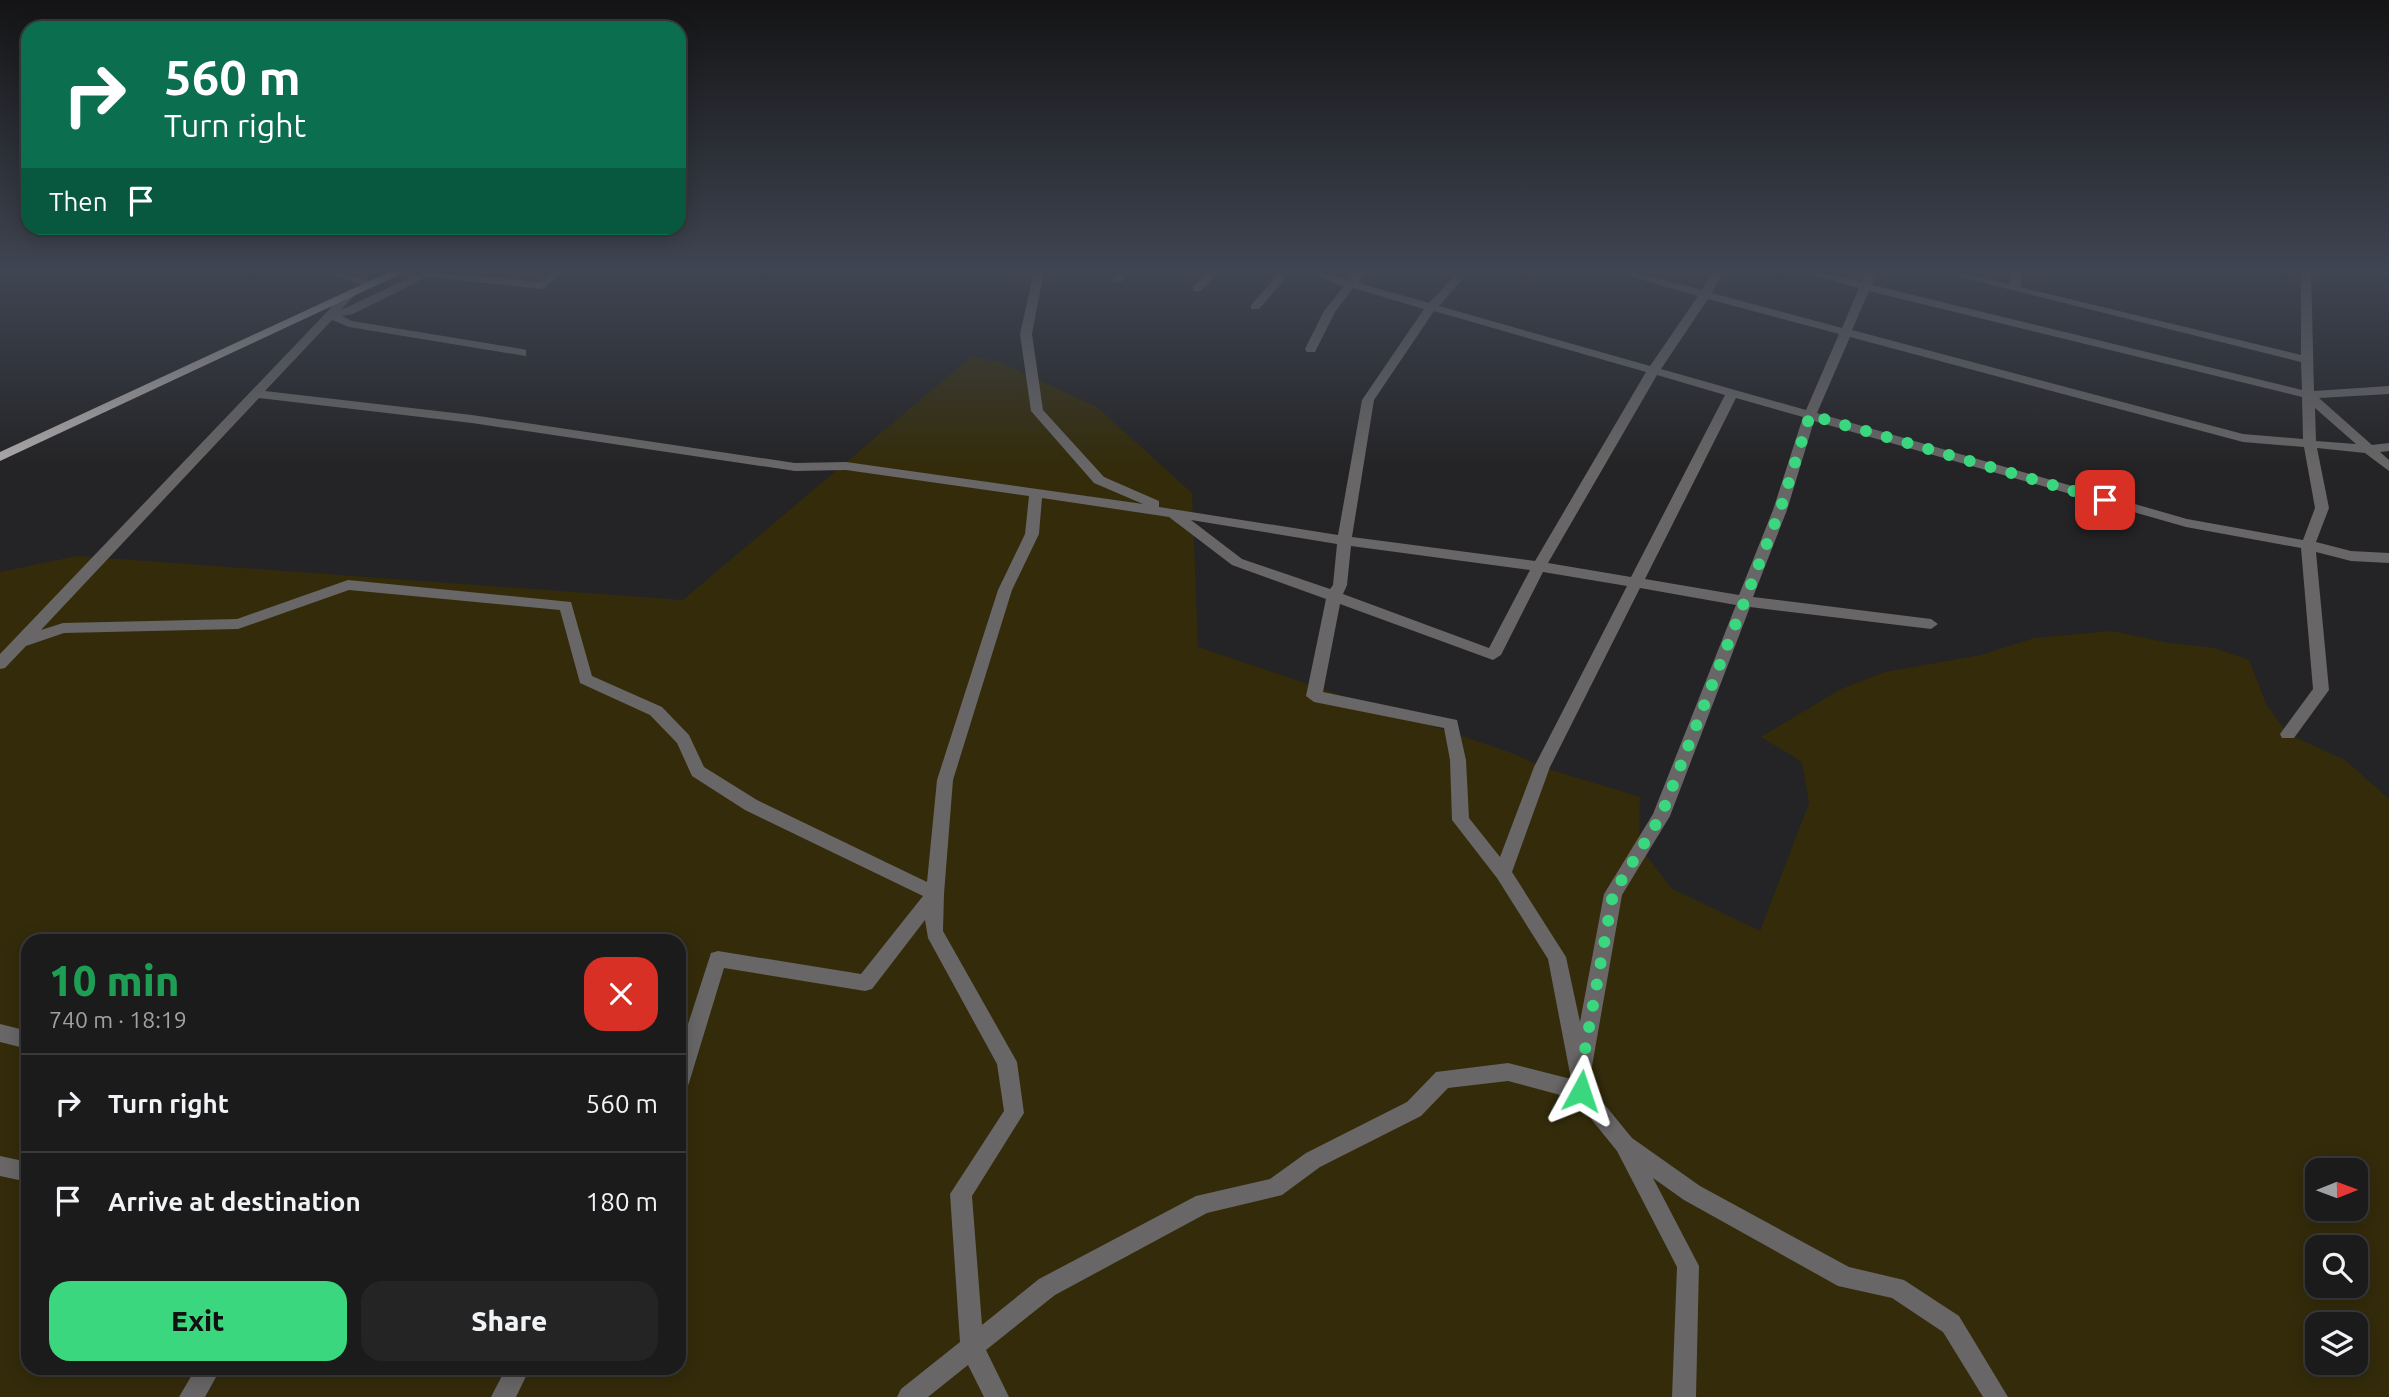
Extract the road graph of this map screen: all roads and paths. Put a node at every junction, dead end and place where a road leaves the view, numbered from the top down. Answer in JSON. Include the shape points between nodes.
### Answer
{"nodes":[{"id":1,"x":261,"y":336,"type":"edge"},
{"id":2,"x":310,"y":336,"type":"edge"},
{"id":3,"x":422,"y":336,"type":"edge"},
{"id":4,"x":1026,"y":336,"type":"edge"},
{"id":5,"x":1317,"y":336,"type":"edge"},
{"id":6,"x":1411,"y":336,"type":"edge"},
{"id":7,"x":1536,"y":336,"type":"edge"},
{"id":8,"x":1677,"y":336,"type":"edge"},
{"id":9,"x":1844,"y":336,"type":"edge"},
{"id":10,"x":1862,"y":336,"type":"edge"},
{"id":11,"x":2066,"y":336,"type":"edge"},
{"id":12,"x":2209,"y":336,"type":"edge"},
{"id":13,"x":2307,"y":336,"type":"edge"},
{"id":14,"x":1311,"y":349,"type":"dead end"},
{"id":15,"x":522,"y":353,"type":"dead end"},
{"id":16,"x":2307,"y":360,"type":"junction"},
{"id":17,"x":1653,"y":370,"type":"junction"},
{"id":18,"x":2389,"y":390,"type":"edge"},
{"id":19,"x":1732,"y":393,"type":"junction"},
{"id":20,"x":256,"y":394,"type":"junction"},
{"id":21,"x":2308,"y":395,"type":"junction"},
{"id":22,"x":1810,"y":415,"type":"junction"},
{"id":23,"x":2310,"y":443,"type":"junction"},
{"id":24,"x":2389,"y":447,"type":"edge"},
{"id":25,"x":2367,"y":449,"type":"junction"},
{"id":26,"x":0,"y":457,"type":"edge"},
{"id":27,"x":2389,"y":467,"type":"edge"},
{"id":28,"x":1036,"y":492,"type":"junction"},
{"id":29,"x":1173,"y":513,"type":"junction"},
{"id":30,"x":1343,"y":541,"type":"junction"},
{"id":31,"x":2308,"y":545,"type":"junction"},
{"id":32,"x":2389,"y":558,"type":"edge"},
{"id":33,"x":1537,"y":566,"type":"junction"},
{"id":34,"x":1637,"y":583,"type":"junction"},
{"id":35,"x":1334,"y":596,"type":"junction"},
{"id":36,"x":1743,"y":601,"type":"junction"},
{"id":37,"x":1931,"y":624,"type":"dead end"},
{"id":38,"x":21,"y":642,"type":"junction"},
{"id":39,"x":0,"y":664,"type":"edge"},
{"id":40,"x":2288,"y":734,"type":"dead end"},
{"id":41,"x":1503,"y":873,"type":"junction"},
{"id":42,"x":934,"y":894,"type":"junction"},
{"id":43,"x":0,"y":1033,"type":"edge"},
{"id":44,"x":21,"y":1038,"type":"edge"},
{"id":45,"x":686,"y":1061,"type":"edge"},
{"id":46,"x":1581,"y":1081,"type":"junction"},
{"id":47,"x":1624,"y":1144,"type":"junction"},
{"id":48,"x":0,"y":1166,"type":"edge"},
{"id":49,"x":21,"y":1170,"type":"edge"},
{"id":50,"x":972,"y":1348,"type":"junction"},
{"id":51,"x":206,"y":1375,"type":"edge"},
{"id":52,"x":515,"y":1375,"type":"edge"},
{"id":53,"x":191,"y":1397,"type":"edge"},
{"id":54,"x":502,"y":1397,"type":"edge"},
{"id":55,"x":909,"y":1397,"type":"edge"},
{"id":56,"x":997,"y":1397,"type":"edge"},
{"id":57,"x":1684,"y":1397,"type":"edge"},
{"id":58,"x":1996,"y":1397,"type":"edge"}],
"edges":[{"from":1,"to":26,"type":"main road"},
{"from":2,"to":20,"type":"street"},
{"from":3,"to":15,"type":"street"},
{"from":4,"to":29,"type":"street","via":[[1037,411],[1099,480]]},
{"from":5,"to":14,"type":"street"},
{"from":6,"to":30,"type":"street","via":[[1368,400]]},
{"from":7,"to":17,"type":"street"},
{"from":8,"to":17,"type":"street"},
{"from":9,"to":22,"type":"street"},
{"from":10,"to":23,"type":"street","via":[[2243,438]]},
{"from":11,"to":21,"type":"street"},
{"from":12,"to":16,"type":"street"},
{"from":13,"to":16,"type":"street"},
{"from":16,"to":21,"type":"street"},
{"from":17,"to":19,"type":"street"},
{"from":17,"to":33,"type":"street"},
{"from":18,"to":21,"type":"street"},
{"from":19,"to":22,"type":"street"},
{"from":19,"to":34,"type":"street"},
{"from":20,"to":28,"type":"street","via":[[472,419],[795,467],[846,466]]},
{"from":20,"to":38,"type":"street"},
{"from":21,"to":23,"type":"street"},
{"from":21,"to":25,"type":"street"},
{"from":22,"to":31,"type":"street","via":[[2186,523]]},
{"from":22,"to":36,"type":"street","via":[[1780,510]]},
{"from":23,"to":25,"type":"street"},
{"from":23,"to":31,"type":"street","via":[[2322,508]]},
{"from":24,"to":25,"type":"street"},
{"from":25,"to":27,"type":"street"},
{"from":28,"to":29,"type":"street"},
{"from":28,"to":42,"type":"street","via":[[1032,534],[1005,590],[945,780]]},
{"from":29,"to":30,"type":"street"},
{"from":29,"to":35,"type":"street","via":[[1237,562]]},
{"from":30,"to":33,"type":"street"},
{"from":30,"to":35,"type":"street"},
{"from":31,"to":32,"type":"street","via":[[2351,556]]},
{"from":31,"to":40,"type":"street","via":[[2321,690]]},
{"from":33,"to":34,"type":"street"},
{"from":33,"to":35,"type":"street","via":[[1493,655]]},
{"from":34,"to":36,"type":"street"},
{"from":34,"to":41,"type":"street","via":[[1542,767]]},
{"from":35,"to":41,"type":"street","via":[[1314,696],[1451,724],[1461,820]]},
{"from":36,"to":37,"type":"street"},
{"from":36,"to":46,"type":"street","via":[[1661,816],[1613,894]]},
{"from":38,"to":39,"type":"street"},
{"from":38,"to":42,"type":"street","via":[[63,628],[238,624],[348,585],[566,606],[585,679],[656,711],[683,739],[698,771],[751,805]]},
{"from":41,"to":46,"type":"street","via":[[1556,957]]},
{"from":42,"to":45,"type":"street","via":[[865,983],[718,959]]},
{"from":42,"to":50,"type":"street","via":[[934,932],[1006,1062],[1013,1113],[961,1194]]},
{"from":43,"to":44,"type":"street"},
{"from":46,"to":47,"type":"street"},
{"from":46,"to":50,"type":"street","via":[[1508,1072],[1443,1079],[1414,1109],[1313,1160],[1275,1188],[1204,1203],[1046,1287]]},
{"from":47,"to":57,"type":"street","via":[[1688,1266]]},
{"from":47,"to":58,"type":"street","via":[[1692,1193],[1764,1234],[1846,1278],[1896,1289],[1951,1324]]},
{"from":48,"to":49,"type":"street"},
{"from":50,"to":55,"type":"street"},
{"from":50,"to":56,"type":"street"},
{"from":51,"to":53,"type":"street"},
{"from":52,"to":54,"type":"street"}]}
